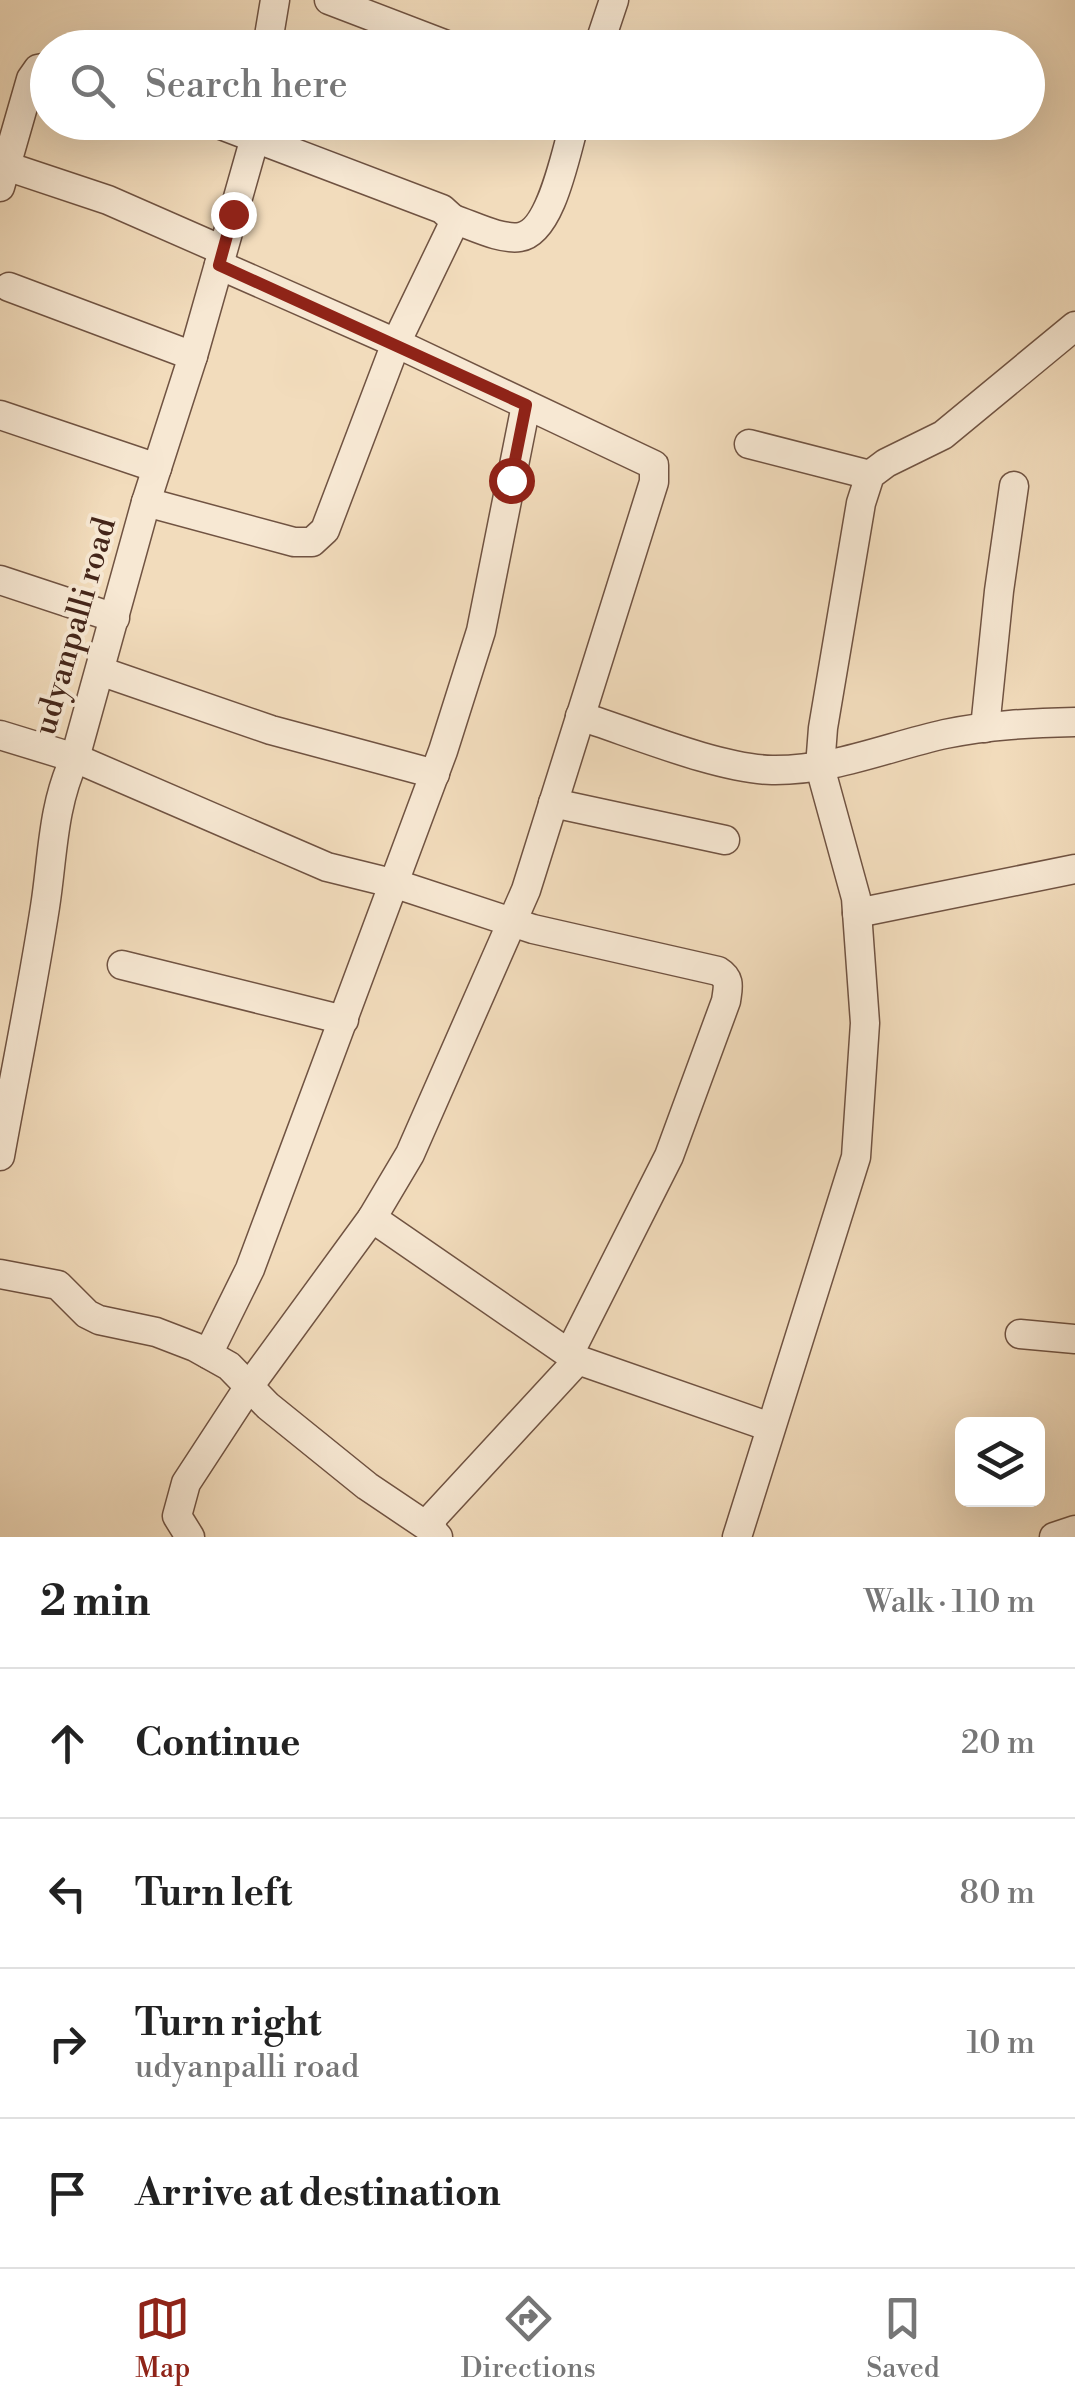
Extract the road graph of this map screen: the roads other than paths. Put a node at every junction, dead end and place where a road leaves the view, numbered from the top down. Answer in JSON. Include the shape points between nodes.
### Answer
{"nodes":[{"id":1,"x":329,"y":0,"type":"edge"},
{"id":2,"x":614,"y":0,"type":"edge"},
{"id":3,"x":407,"y":30,"type":"edge"},
{"id":4,"x":604,"y":30,"type":"edge"},
{"id":5,"x":30,"y":82,"type":"edge"},
{"id":6,"x":253,"y":140,"type":"edge"},
{"id":7,"x":274,"y":140,"type":"edge"},
{"id":8,"x":569,"y":140,"type":"edge"},
{"id":9,"x":3,"y":172,"type":"edge"},
{"id":10,"x":453,"y":219,"type":"junction"},
{"id":11,"x":221,"y":258,"type":"junction"},
{"id":12,"x":9,"y":287,"type":"dead end"},
{"id":13,"x":1075,"y":326,"type":"edge"},
{"id":14,"x":396,"y":344,"type":"junction"},
{"id":15,"x":193,"y":356,"type":"junction"},
{"id":16,"x":526,"y":405,"type":"junction"},
{"id":17,"x":0,"y":415,"type":"edge"},
{"id":18,"x":749,"y":444,"type":"dead end"},
{"id":19,"x":157,"y":468,"type":"junction"},
{"id":20,"x":870,"y":475,"type":"junction"},
{"id":21,"x":1014,"y":486,"type":"dead end"},
{"id":22,"x":146,"y":502,"type":"junction"},
{"id":23,"x":0,"y":580,"type":"edge"},
{"id":24,"x":115,"y":618,"type":"junction"},
{"id":25,"x":100,"y":670,"type":"junction"},
{"id":26,"x":580,"y":716,"type":"junction"},
{"id":27,"x":1075,"y":722,"type":"edge"},
{"id":28,"x":985,"y":728,"type":"junction"},
{"id":29,"x":0,"y":735,"type":"edge"},
{"id":30,"x":75,"y":758,"type":"junction"},
{"id":31,"x":820,"y":767,"type":"junction"},
{"id":32,"x":435,"y":774,"type":"junction"},
{"id":33,"x":553,"y":803,"type":"junction"},
{"id":34,"x":725,"y":840,"type":"dead end"},
{"id":35,"x":1075,"y":869,"type":"edge"},
{"id":36,"x":396,"y":884,"type":"junction"},
{"id":37,"x":857,"y":913,"type":"junction"},
{"id":38,"x":510,"y":921,"type":"junction"},
{"id":39,"x":122,"y":965,"type":"dead end"},
{"id":40,"x":344,"y":1020,"type":"junction"},
{"id":41,"x":0,"y":1156,"type":"edge"},
{"id":42,"x":372,"y":1218,"type":"junction"},
{"id":43,"x":0,"y":1274,"type":"edge"},
{"id":44,"x":1020,"y":1334,"type":"dead end"},
{"id":45,"x":1075,"y":1340,"type":"edge"},
{"id":46,"x":208,"y":1354,"type":"junction"},
{"id":47,"x":574,"y":1357,"type":"junction"},
{"id":48,"x":250,"y":1384,"type":"junction"},
{"id":49,"x":770,"y":1427,"type":"junction"},
{"id":50,"x":1075,"y":1530,"type":"edge"},
{"id":51,"x":434,"y":1533,"type":"edge"},
{"id":52,"x":190,"y":1537,"type":"edge"},
{"id":53,"x":737,"y":1537,"type":"edge"},
{"id":54,"x":1054,"y":1537,"type":"edge"}],
"edges":[{"from":1,"to":3,"type":"street"},
{"from":2,"to":4,"type":"street"},
{"from":5,"to":9,"type":"street"},
{"from":6,"to":11,"type":"street","name":"udyanpalli road"},
{"from":7,"to":10,"type":"street"},
{"from":8,"to":10,"type":"street","via":[[537,229],[509,237]]},
{"from":9,"to":11,"type":"street","via":[[108,200]]},
{"from":10,"to":14,"type":"street"},
{"from":11,"to":14,"type":"street"},
{"from":11,"to":15,"type":"street","name":"udyanpalli road"},
{"from":12,"to":15,"type":"street"},
{"from":13,"to":20,"type":"street","via":[[942,435]]},
{"from":14,"to":16,"type":"street"},
{"from":14,"to":22,"type":"street","via":[[325,530],[312,542]]},
{"from":15,"to":19,"type":"street","name":"udyanpalli road"},
{"from":16,"to":26,"type":"street","via":[[654,465]]},
{"from":16,"to":32,"type":"street","via":[[481,632]]},
{"from":17,"to":19,"type":"street"},
{"from":18,"to":20,"type":"street"},
{"from":19,"to":22,"type":"street","name":"udyanpalli road"},
{"from":20,"to":31,"type":"street","via":[[842,606]]},
{"from":21,"to":28,"type":"street"},
{"from":22,"to":24,"type":"street","name":"udyanpalli road"},
{"from":23,"to":24,"type":"street"},
{"from":24,"to":25,"type":"street","name":"udyanpalli road"},
{"from":25,"to":30,"type":"street","name":"udyanpalli road"},
{"from":25,"to":32,"type":"street","via":[[271,730]]},
{"from":26,"to":31,"type":"street","via":[[738,766]]},
{"from":26,"to":33,"type":"street"},
{"from":27,"to":28,"type":"street"},
{"from":28,"to":31,"type":"street"},
{"from":29,"to":30,"type":"street"},
{"from":30,"to":36,"type":"street","via":[[327,867]]},
{"from":30,"to":41,"type":"street","name":"udyanpalli road","via":[[61,788]]},
{"from":31,"to":37,"type":"street"},
{"from":32,"to":36,"type":"street"},
{"from":33,"to":34,"type":"street"},
{"from":33,"to":38,"type":"street"},
{"from":35,"to":37,"type":"street"},
{"from":36,"to":38,"type":"street"},
{"from":36,"to":40,"type":"street"},
{"from":37,"to":49,"type":"street","via":[[865,1023],[856,1157]]},
{"from":38,"to":42,"type":"street","via":[[410,1154]]},
{"from":38,"to":47,"type":"street","via":[[718,971],[728,982],[669,1156]]},
{"from":39,"to":40,"type":"street"},
{"from":40,"to":46,"type":"street","via":[[250,1269]]},
{"from":42,"to":47,"type":"street"},
{"from":42,"to":48,"type":"street"},
{"from":43,"to":46,"type":"street","via":[[58,1285],[99,1320],[156,1332]]},
{"from":44,"to":45,"type":"street"},
{"from":46,"to":48,"type":"street"},
{"from":47,"to":49,"type":"street"},
{"from":47,"to":51,"type":"street","via":[[432,1517]]},
{"from":48,"to":51,"type":"street","via":[[366,1486]]},
{"from":48,"to":52,"type":"street","via":[[186,1483],[177,1516]]},
{"from":49,"to":53,"type":"street"},
{"from":50,"to":54,"type":"street"}]}
